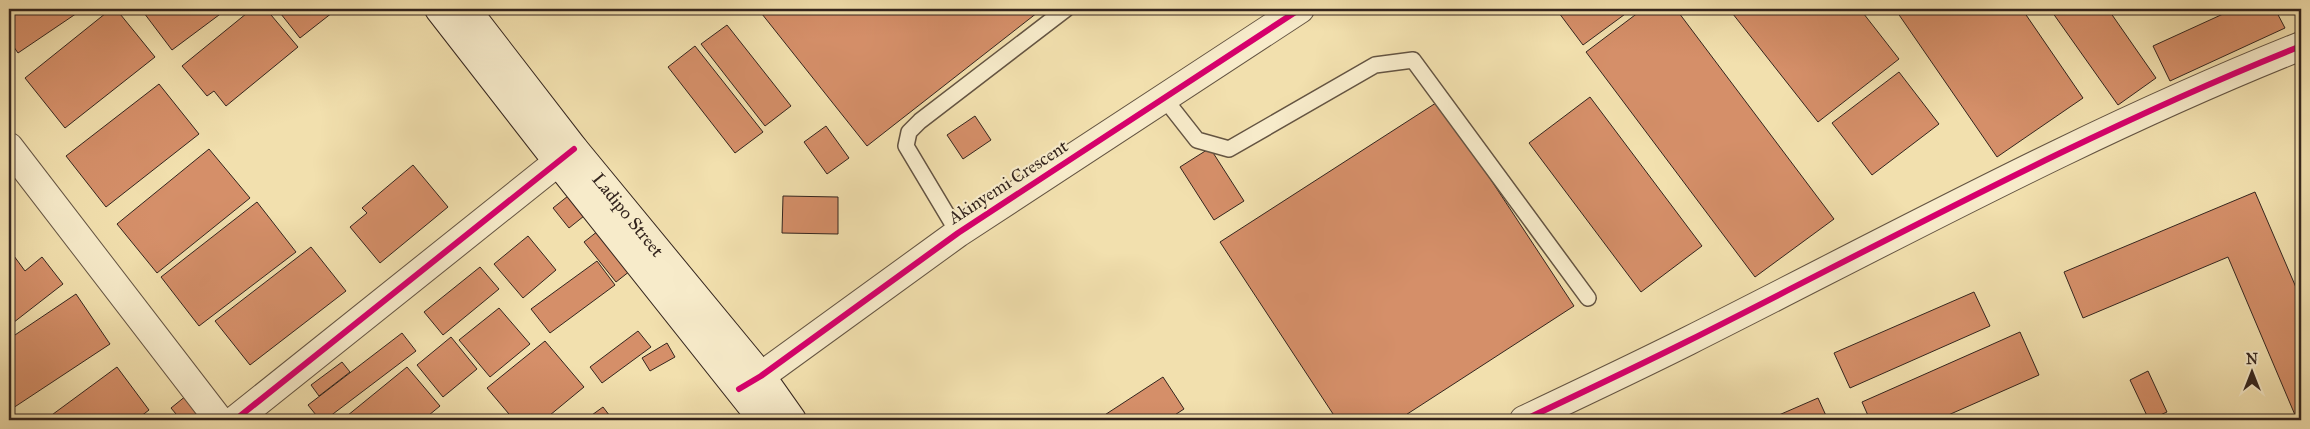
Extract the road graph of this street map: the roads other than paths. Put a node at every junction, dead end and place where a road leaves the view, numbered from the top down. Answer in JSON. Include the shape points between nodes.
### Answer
{"nodes":[{"id":1,"x":439,"y":9,"type":"edge"},
{"id":2,"x":466,"y":9,"type":"edge"},
{"id":3,"x":1066,"y":9,"type":"edge"},
{"id":4,"x":1300,"y":9,"type":"edge"},
{"id":5,"x":2301,"y":46,"type":"edge"},
{"id":6,"x":1164,"y":98,"type":"junction"},
{"id":7,"x":9,"y":147,"type":"edge"},
{"id":8,"x":566,"y":156,"type":"junction"},
{"id":9,"x":958,"y":232,"type":"junction"},
{"id":10,"x":1588,"y":298,"type":"dead end"},
{"id":11,"x":750,"y":382,"type":"junction"},
{"id":12,"x":219,"y":420,"type":"edge"},
{"id":13,"x":235,"y":420,"type":"edge"},
{"id":14,"x":763,"y":420,"type":"edge"},
{"id":15,"x":792,"y":420,"type":"edge"},
{"id":16,"x":1524,"y":420,"type":"edge"}],
"edges":[{"from":1,"to":8,"type":"street","name":"Ladipo Street"},
{"from":2,"to":8,"type":"street","name":"Ladipo Street"},
{"from":3,"to":9,"type":"lane","via":[[909,132],[906,146]]},
{"from":4,"to":6,"type":"street","name":"Akinyemi Crescent"},
{"from":5,"to":16,"type":"street","via":[[2222,78],[1997,183]]},
{"from":6,"to":9,"type":"street","name":"Akinyemi Crescent"},
{"from":6,"to":10,"type":"lane","via":[[1197,140],[1229,149],[1375,65],[1413,60]]},
{"from":7,"to":12,"type":"street"},
{"from":8,"to":11,"type":"street","name":"Ladipo Street"},
{"from":8,"to":13,"type":"street"},
{"from":9,"to":11,"type":"street","name":"Akinyemi Crescent"},
{"from":11,"to":14,"type":"street","name":"Ladipo Street"},
{"from":11,"to":15,"type":"street","name":"Ladipo Street"}]}
